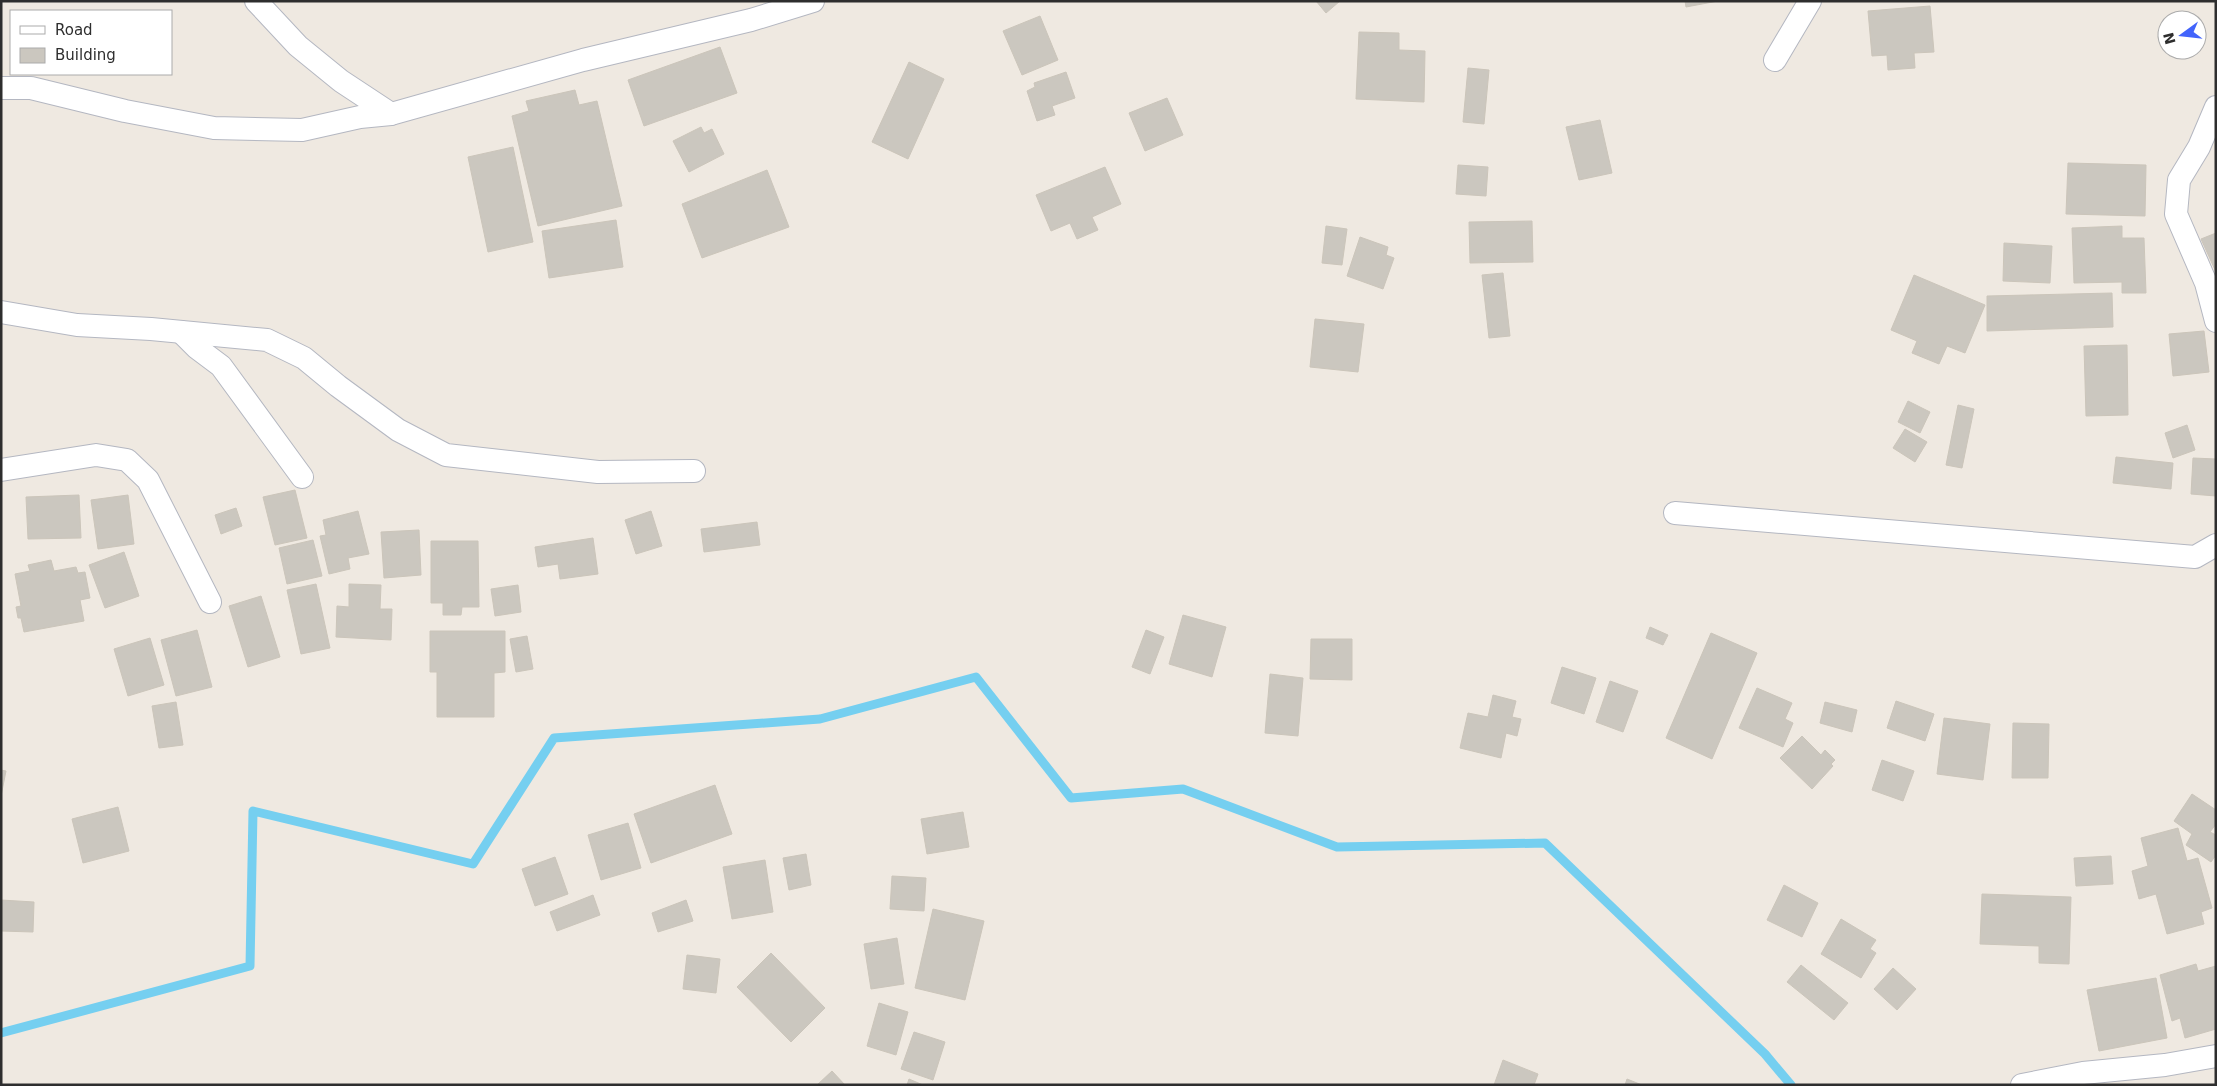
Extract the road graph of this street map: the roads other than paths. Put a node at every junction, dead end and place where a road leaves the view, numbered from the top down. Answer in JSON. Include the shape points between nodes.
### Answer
{"nodes":[{"id":1,"x":256,"y":1,"type":"edge"},
{"id":2,"x":813,"y":1,"type":"edge"},
{"id":3,"x":1810,"y":1,"type":"edge"},
{"id":4,"x":1775,"y":60,"type":"dead end"},
{"id":5,"x":1,"y":88,"type":"edge"},
{"id":6,"x":2216,"y":107,"type":"edge"},
{"id":7,"x":391,"y":114,"type":"junction"},
{"id":8,"x":1,"y":312,"type":"edge"},
{"id":9,"x":2216,"y":321,"type":"edge"},
{"id":10,"x":181,"y":332,"type":"junction"},
{"id":11,"x":1,"y":470,"type":"edge"},
{"id":12,"x":694,"y":470,"type":"dead end"},
{"id":13,"x":302,"y":477,"type":"dead end"},
{"id":14,"x":1675,"y":513,"type":"dead end"},
{"id":15,"x":2216,"y":544,"type":"edge"},
{"id":16,"x":210,"y":602,"type":"dead end"},
{"id":17,"x":2216,"y":1056,"type":"edge"},
{"id":18,"x":2022,"y":1085,"type":"edge"}],
"edges":[{"from":1,"to":7,"type":"street","via":[[298,46],[341,81]]},
{"from":2,"to":7,"type":"street"},
{"from":3,"to":4,"type":"street"},
{"from":5,"to":7,"type":"street","via":[[31,88],[214,128],[302,130],[360,117]]},
{"from":6,"to":9,"type":"street","via":[[2179,180],[2176,214],[2206,283]]},
{"from":8,"to":10,"type":"street","via":[[77,325]]},
{"from":10,"to":12,"type":"street","via":[[267,340],[304,358],[398,430],[446,455],[598,472]]},
{"from":10,"to":13,"type":"street","via":[[221,366]]},
{"from":11,"to":16,"type":"street","via":[[96,455],[127,460],[148,480]]},
{"from":14,"to":15,"type":"street","via":[[2195,557]]},
{"from":17,"to":18,"type":"street","via":[[2083,1073]]}]}
